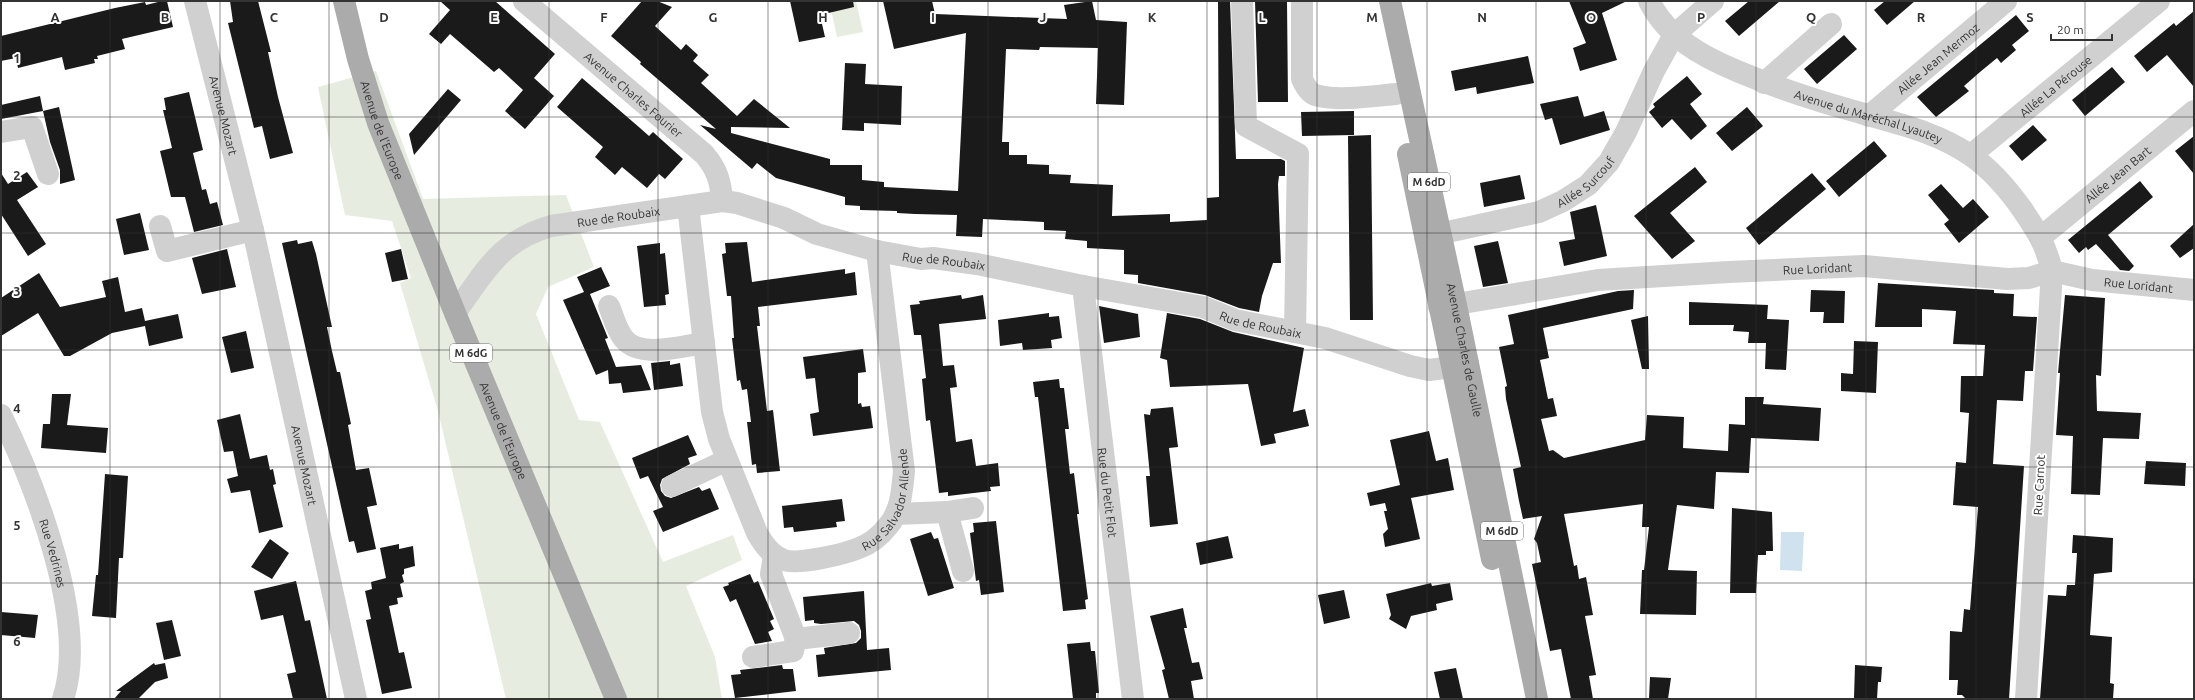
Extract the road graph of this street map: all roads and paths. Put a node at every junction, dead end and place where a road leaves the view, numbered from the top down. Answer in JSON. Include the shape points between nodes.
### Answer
{"nodes":[{"id":1,"x":195,"y":1,"type":"edge"},
{"id":2,"x":344,"y":1,"type":"edge"},
{"id":3,"x":524,"y":1,"type":"edge"},
{"id":4,"x":1242,"y":1,"type":"edge"},
{"id":5,"x":1302,"y":1,"type":"edge"},
{"id":6,"x":1377,"y":1,"type":"edge"},
{"id":7,"x":1390,"y":1,"type":"edge"},
{"id":8,"x":1649,"y":1,"type":"edge"},
{"id":9,"x":1713,"y":1,"type":"edge"},
{"id":10,"x":2006,"y":1,"type":"edge"},
{"id":11,"x":2159,"y":1,"type":"edge"},
{"id":12,"x":1831,"y":24,"type":"dead end"},
{"id":13,"x":1674,"y":35,"type":"junction"},
{"id":14,"x":1764,"y":83,"type":"junction"},
{"id":15,"x":1396,"y":94,"type":"junction"},
{"id":16,"x":2194,"y":111,"type":"edge"},
{"id":17,"x":1869,"y":116,"type":"junction"},
{"id":18,"x":1,"y":132,"type":"edge"},
{"id":19,"x":1971,"y":155,"type":"junction"},
{"id":20,"x":48,"y":174,"type":"dead end"},
{"id":21,"x":722,"y":201,"type":"junction"},
{"id":22,"x":688,"y":206,"type":"junction"},
{"id":23,"x":160,"y":226,"type":"dead end"},
{"id":24,"x":253,"y":230,"type":"junction"},
{"id":25,"x":1433,"y":235,"type":"junction"},
{"id":26,"x":2041,"y":237,"type":"junction"},
{"id":27,"x":877,"y":251,"type":"junction"},
{"id":28,"x":2052,"y":271,"type":"junction"},
{"id":29,"x":1083,"y":286,"type":"junction"},
{"id":30,"x":2194,"y":290,"type":"edge"},
{"id":31,"x":609,"y":306,"type":"dead end"},
{"id":32,"x":1448,"y":306,"type":"junction"},
{"id":33,"x":455,"y":313,"type":"junction"},
{"id":34,"x":1295,"y":332,"type":"junction"},
{"id":35,"x":704,"y":343,"type":"junction"},
{"id":36,"x":1460,"y":365,"type":"junction"},
{"id":37,"x":1,"y":415,"type":"edge"},
{"id":38,"x":727,"y":460,"type":"junction"},
{"id":39,"x":672,"y":486,"type":"dead end"},
{"id":40,"x":973,"y":508,"type":"dead end"},
{"id":41,"x":947,"y":512,"type":"junction"},
{"id":42,"x":896,"y":514,"type":"junction"},
{"id":43,"x":774,"y":555,"type":"junction"},
{"id":44,"x":964,"y":571,"type":"dead end"},
{"id":45,"x":849,"y":633,"type":"dead end"},
{"id":46,"x":796,"y":639,"type":"junction"},
{"id":47,"x":753,"y":657,"type":"dead end"},
{"id":48,"x":63,"y":699,"type":"edge"},
{"id":49,"x":356,"y":699,"type":"edge"},
{"id":50,"x":616,"y":699,"type":"edge"},
{"id":51,"x":1133,"y":699,"type":"edge"},
{"id":52,"x":1521,"y":699,"type":"edge"},
{"id":53,"x":1537,"y":699,"type":"edge"},
{"id":54,"x":2026,"y":699,"type":"edge"}],
"edges":[{"from":1,"to":24,"type":"street","name":"Avenue Mozart"},
{"from":2,"to":33,"type":"main road","name":"Avenue de l'Europe","number":"M 6dG","via":[[371,104]]},
{"from":3,"to":21,"type":"street","name":"Avenue Charles Fourier","via":[[704,154],[719,177]]},
{"from":4,"to":34,"type":"street","via":[[1246,126],[1298,154]]},
{"from":5,"to":15,"type":"street","via":[[1302,79],[1305,87],[1318,96],[1360,97]]},
{"from":6,"to":15,"type":"main road","name":"Avenue Charles de Gaulle"},
{"from":7,"to":25,"type":"main road","name":"Avenue Charles de Gaulle","number":"M 6dD"},
{"from":8,"to":13,"type":"street","name":"Avenue du Maréchal Lyautey"},
{"from":9,"to":13,"type":"street","name":"Allée Surcouf"},
{"from":10,"to":17,"type":"street","name":"Allée Jean Mermoz"},
{"from":11,"to":19,"type":"street","name":"Allée La Pérouse"},
{"from":12,"to":14,"type":"street"},
{"from":13,"to":14,"type":"street","name":"Avenue du Maréchal Lyautey","via":[[1701,55]]},
{"from":13,"to":25,"type":"street","name":"Allée Surcouf","via":[[1609,162],[1588,184],[1563,201],[1539,212]]},
{"from":14,"to":17,"type":"street","name":"Avenue du Maréchal Lyautey"},
{"from":15,"to":25,"type":"main road","name":"Avenue Charles de Gaulle"},
{"from":16,"to":26,"type":"street","name":"Allée Jean Bart"},
{"from":17,"to":19,"type":"street","name":"Avenue du Maréchal Lyautey","via":[[1932,135]]},
{"from":18,"to":20,"type":"street","via":[[32,127]]},
{"from":19,"to":26,"type":"street","name":"Avenue du Maréchal Lyautey","via":[[2006,188]]},
{"from":21,"to":22,"type":"street","name":"Rue de Roubaix"},
{"from":21,"to":27,"type":"street","name":"Rue de Roubaix","via":[[752,206],[817,234]]},
{"from":22,"to":33,"type":"street","name":"Rue de Roubaix","via":[[551,226],[534,231],[500,252]]},
{"from":22,"to":35,"type":"street"},
{"from":23,"to":24,"type":"street","via":[[167,251]]},
{"from":24,"to":49,"type":"street","name":"Avenue Mozart"},
{"from":25,"to":32,"type":"main road","name":"Avenue Charles de Gaulle"},
{"from":26,"to":28,"type":"street","name":"Avenue du Maréchal Lyautey"},
{"from":27,"to":29,"type":"street","name":"Rue de Roubaix","via":[[921,259],[951,260]]},
{"from":27,"to":42,"type":"street","name":"Rue Salvador Allende","via":[[904,472]]},
{"from":28,"to":30,"type":"street","name":"Rue Loridant","via":[[2092,280]]},
{"from":28,"to":32,"type":"street","name":"Rue Loridant","via":[[2029,278],[2007,279],[1864,266],[1617,278]]},
{"from":28,"to":54,"type":"street","name":"Rue Carnot"},
{"from":29,"to":34,"type":"street","name":"Rue de Roubaix","via":[[1203,307],[1235,320]]},
{"from":29,"to":51,"type":"street","name":"Rue du Petit Flot"},
{"from":31,"to":35,"type":"street","via":[[624,339],[634,347],[648,350]]},
{"from":32,"to":36,"type":"main road","name":"Avenue Charles de Gaulle","number":"M 6dD"},
{"from":33,"to":50,"type":"main road","name":"Avenue de l'Europe","number":"M 6dG"},
{"from":34,"to":36,"type":"street","name":"Rue de Roubaix","via":[[1325,338],[1429,370]]},
{"from":35,"to":38,"type":"street","via":[[712,412]]},
{"from":36,"to":52,"type":"main road","name":"Avenue Charles de Gaulle"},
{"from":36,"to":53,"type":"main road","name":"Avenue Charles de Gaulle","number":"M 6dD"},
{"from":37,"to":48,"type":"street","name":"Rue Vedrines","via":[[30,478],[50,538],[62,586],[70,670]]},
{"from":38,"to":39,"type":"street"},
{"from":38,"to":43,"type":"street","via":[[757,533],[764,546]]},
{"from":40,"to":41,"type":"street"},
{"from":41,"to":42,"type":"street"},
{"from":41,"to":44,"type":"street"},
{"from":42,"to":43,"type":"street","name":"Rue Salvador Allende","via":[[879,536],[860,548],[799,561],[786,561]]},
{"from":43,"to":46,"type":"street","via":[[771,574]]},
{"from":45,"to":46,"type":"street"},
{"from":46,"to":47,"type":"street","via":[[793,651]]}]}
